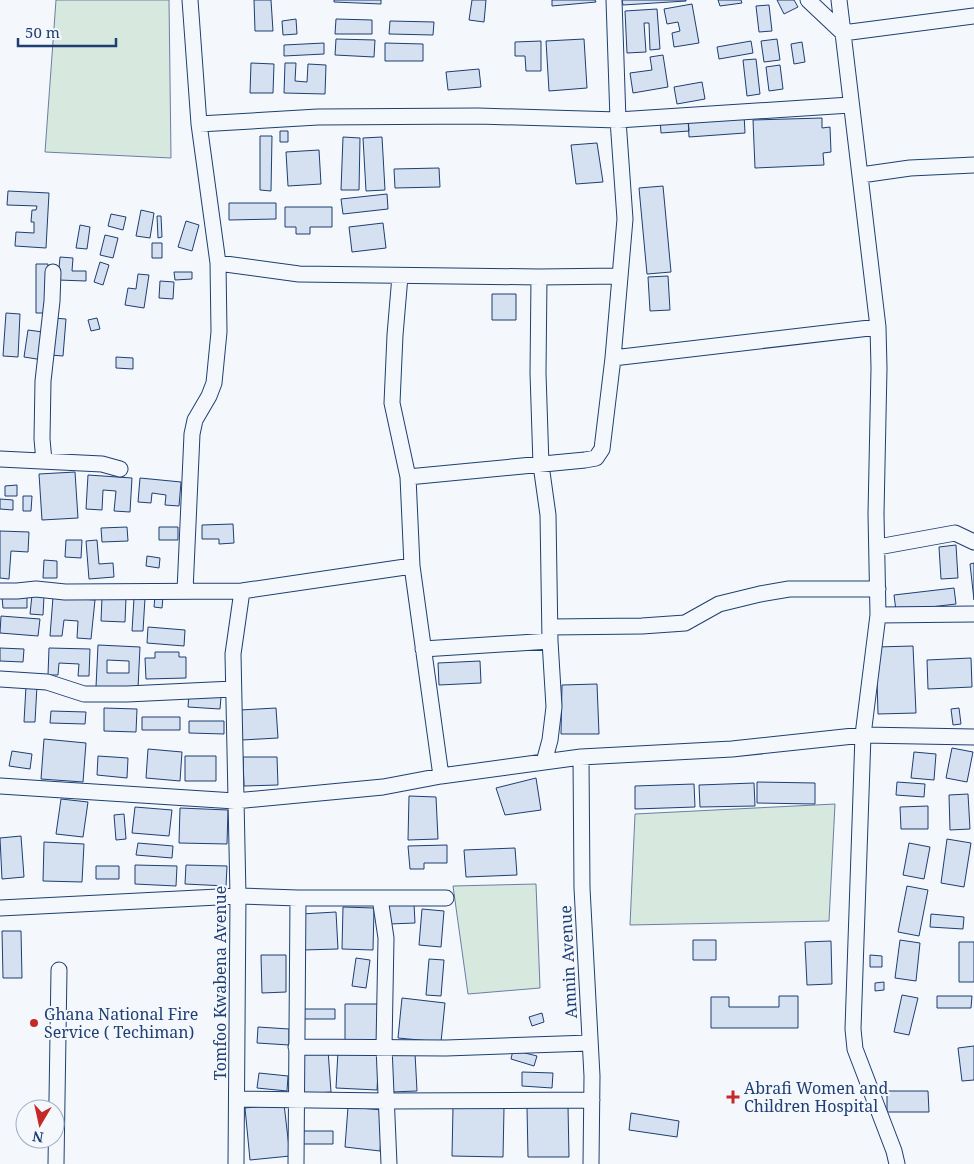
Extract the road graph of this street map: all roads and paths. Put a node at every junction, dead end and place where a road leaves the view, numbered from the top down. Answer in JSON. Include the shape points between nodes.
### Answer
{"nodes":[{"id":1,"x":190,"y":0,"type":"edge"},
{"id":2,"x":614,"y":0,"type":"edge"},
{"id":3,"x":808,"y":0,"type":"edge"},
{"id":4,"x":839,"y":0,"type":"edge"},
{"id":5,"x":974,"y":16,"type":"edge"},
{"id":6,"x":843,"y":34,"type":"junction"},
{"id":7,"x":850,"y":105,"type":"junction"},
{"id":8,"x":618,"y":120,"type":"junction"},
{"id":9,"x":199,"y":124,"type":"junction"},
{"id":10,"x":974,"y":165,"type":"edge"},
{"id":11,"x":861,"y":175,"type":"junction"},
{"id":12,"x":218,"y":263,"type":"junction"},
{"id":13,"x":54,"y":272,"type":"dead end"},
{"id":14,"x":400,"y":276,"type":"junction"},
{"id":15,"x":620,"y":276,"type":"junction"},
{"id":16,"x":538,"y":277,"type":"junction"},
{"id":17,"x":878,"y":327,"type":"junction"},
{"id":18,"x":613,"y":358,"type":"junction"},
{"id":19,"x":0,"y":459,"type":"edge"},
{"id":20,"x":44,"y":460,"type":"junction"},
{"id":21,"x":541,"y":465,"type":"junction"},
{"id":22,"x":120,"y":469,"type":"dead end"},
{"id":23,"x":408,"y":477,"type":"junction"},
{"id":24,"x":974,"y":542,"type":"edge"},
{"id":25,"x":878,"y":547,"type":"junction"},
{"id":26,"x":412,"y":566,"type":"junction"},
{"id":27,"x":242,"y":590,"type":"junction"},
{"id":28,"x":878,"y":590,"type":"junction"},
{"id":29,"x":0,"y":591,"type":"edge"},
{"id":30,"x":185,"y":591,"type":"junction"},
{"id":31,"x":974,"y":614,"type":"edge"},
{"id":32,"x":878,"y":615,"type":"junction"},
{"id":33,"x":550,"y":634,"type":"junction"},
{"id":34,"x":423,"y":649,"type":"junction"},
{"id":35,"x":0,"y":679,"type":"edge"},
{"id":36,"x":233,"y":688,"type":"junction"},
{"id":37,"x":863,"y":735,"type":"junction"},
{"id":38,"x":974,"y":737,"type":"edge"},
{"id":39,"x":581,"y":757,"type":"junction"},
{"id":40,"x":544,"y":762,"type":"junction"},
{"id":41,"x":441,"y":776,"type":"junction"},
{"id":42,"x":0,"y":786,"type":"edge"},
{"id":43,"x":235,"y":801,"type":"junction"},
{"id":44,"x":238,"y":896,"type":"junction"},
{"id":45,"x":298,"y":898,"type":"junction"},
{"id":46,"x":380,"y":898,"type":"junction"},
{"id":47,"x":446,"y":898,"type":"dead end"},
{"id":48,"x":0,"y":908,"type":"edge"},
{"id":49,"x":59,"y":970,"type":"dead end"},
{"id":50,"x":590,"y":1043,"type":"junction"},
{"id":51,"x":296,"y":1047,"type":"junction"},
{"id":52,"x":384,"y":1047,"type":"junction"},
{"id":53,"x":236,"y":1099,"type":"junction"},
{"id":54,"x":296,"y":1100,"type":"junction"},
{"id":55,"x":592,"y":1100,"type":"junction"},
{"id":56,"x":387,"y":1101,"type":"junction"},
{"id":57,"x":56,"y":1164,"type":"edge"},
{"id":58,"x":236,"y":1164,"type":"edge"},
{"id":59,"x":296,"y":1164,"type":"edge"},
{"id":60,"x":389,"y":1164,"type":"edge"},
{"id":61,"x":591,"y":1164,"type":"edge"},
{"id":62,"x":897,"y":1164,"type":"edge"}],
"edges":[{"from":1,"to":9,"type":"street"},
{"from":2,"to":8,"type":"street"},
{"from":3,"to":6,"type":"street"},
{"from":4,"to":6,"type":"street"},
{"from":5,"to":6,"type":"street"},
{"from":6,"to":7,"type":"street"},
{"from":7,"to":8,"type":"street"},
{"from":7,"to":11,"type":"street"},
{"from":8,"to":9,"type":"street","via":[[318,117]]},
{"from":8,"to":15,"type":"street","via":[[626,219]]},
{"from":9,"to":12,"type":"street"},
{"from":10,"to":11,"type":"street","via":[[910,168]]},
{"from":11,"to":17,"type":"street"},
{"from":12,"to":14,"type":"street","via":[[299,274]]},
{"from":12,"to":30,"type":"street","via":[[219,332],[214,383],[195,420],[192,434]]},
{"from":13,"to":20,"type":"street","via":[[43,380]]},
{"from":14,"to":16,"type":"street"},
{"from":14,"to":23,"type":"street","via":[[392,403]]},
{"from":15,"to":16,"type":"street"},
{"from":15,"to":18,"type":"street"},
{"from":16,"to":21,"type":"street"},
{"from":17,"to":18,"type":"street"},
{"from":17,"to":25,"type":"street"},
{"from":18,"to":21,"type":"street","via":[[604,441],[596,458]]},
{"from":19,"to":20,"type":"street"},
{"from":20,"to":22,"type":"street","via":[[102,464]]},
{"from":21,"to":23,"type":"street"},
{"from":21,"to":33,"type":"street","via":[[548,515]]},
{"from":23,"to":26,"type":"street"},
{"from":24,"to":25,"type":"street","via":[[955,533]]},
{"from":25,"to":28,"type":"street"},
{"from":26,"to":27,"type":"street"},
{"from":26,"to":34,"type":"street"},
{"from":27,"to":30,"type":"street"},
{"from":27,"to":36,"type":"street","name":"Tomfoo Kwabena Avenue","via":[[232,654]]},
{"from":28,"to":32,"type":"street"},
{"from":28,"to":33,"type":"street","via":[[789,589],[719,604],[685,623]]},
{"from":29,"to":30,"type":"street"},
{"from":31,"to":32,"type":"street"},
{"from":32,"to":37,"type":"street"},
{"from":33,"to":34,"type":"street"},
{"from":33,"to":40,"type":"street","via":[[554,707]]},
{"from":34,"to":41,"type":"street"},
{"from":35,"to":36,"type":"street","via":[[46,682],[84,694]]},
{"from":36,"to":43,"type":"street","name":"Tomfoo Kwabena Avenue"},
{"from":37,"to":38,"type":"street"},
{"from":37,"to":39,"type":"street","via":[[732,749]]},
{"from":37,"to":62,"type":"street","via":[[855,1049]]},
{"from":39,"to":40,"type":"street"},
{"from":39,"to":50,"type":"street","name":"Amnin Avenue","via":[[582,888]]},
{"from":40,"to":41,"type":"street"},
{"from":41,"to":43,"type":"street","via":[[382,787]]},
{"from":42,"to":43,"type":"street"},
{"from":43,"to":44,"type":"street","name":"Tomfoo Kwabena Avenue"},
{"from":44,"to":45,"type":"street"},
{"from":44,"to":48,"type":"street"},
{"from":44,"to":53,"type":"street","name":"Tomfoo Kwabena Avenue"},
{"from":45,"to":46,"type":"street"},
{"from":45,"to":51,"type":"street"},
{"from":46,"to":47,"type":"street"},
{"from":46,"to":52,"type":"street","via":[[386,938]]},
{"from":49,"to":57,"type":"street"},
{"from":50,"to":52,"type":"street"},
{"from":50,"to":55,"type":"street","name":"Amnin Avenue"},
{"from":51,"to":52,"type":"street"},
{"from":51,"to":54,"type":"street"},
{"from":52,"to":56,"type":"street"},
{"from":53,"to":54,"type":"street"},
{"from":53,"to":58,"type":"street","name":"Tomfoo Kwabena Avenue"},
{"from":54,"to":56,"type":"street"},
{"from":54,"to":59,"type":"street"},
{"from":55,"to":56,"type":"street"},
{"from":55,"to":61,"type":"street","name":"Amnin Avenue"},
{"from":56,"to":60,"type":"street"}]}
